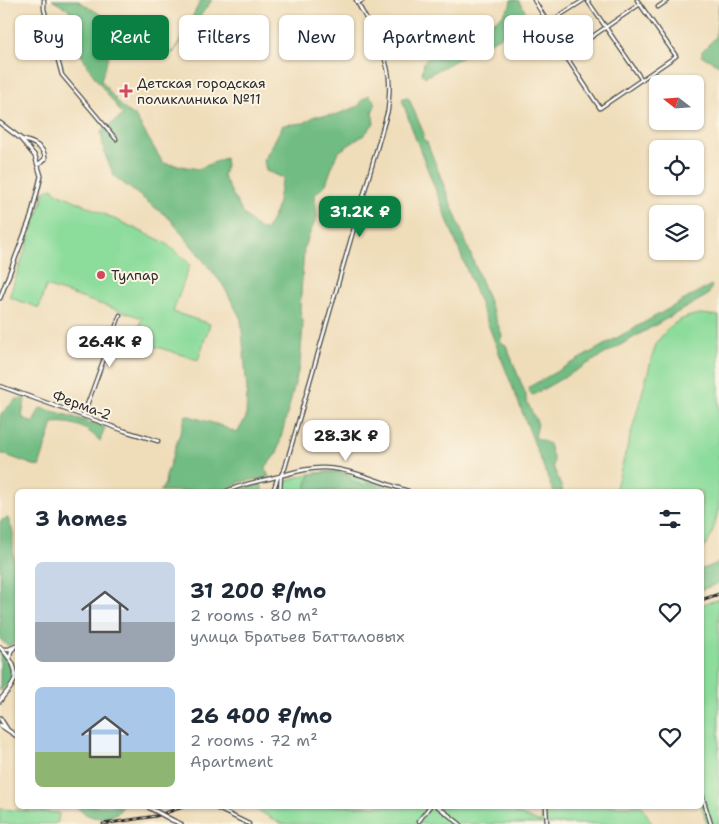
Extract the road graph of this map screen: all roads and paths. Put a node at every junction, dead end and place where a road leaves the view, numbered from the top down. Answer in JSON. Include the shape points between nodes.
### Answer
{"nodes":[{"id":1,"x":44,"y":0,"type":"edge"},
{"id":2,"x":363,"y":0,"type":"edge"},
{"id":3,"x":534,"y":0,"type":"edge"},
{"id":4,"x":585,"y":0,"type":"edge"},
{"id":5,"x":637,"y":0,"type":"edge"},
{"id":6,"x":668,"y":0,"type":"edge"},
{"id":7,"x":357,"y":2,"type":"edge"},
{"id":8,"x":640,"y":4,"type":"junction"},
{"id":9,"x":658,"y":7,"type":"dead end"},
{"id":10,"x":543,"y":15,"type":"edge"},
{"id":11,"x":561,"y":15,"type":"edge"},
{"id":12,"x":606,"y":28,"type":"junction"},
{"id":13,"x":593,"y":37,"type":"edge"},
{"id":14,"x":568,"y":60,"type":"edge"},
{"id":15,"x":642,"y":80,"type":"junction"},
{"id":16,"x":0,"y":123,"type":"edge"},
{"id":17,"x":20,"y":138,"type":"junction"},
{"id":18,"x":116,"y":139,"type":"dead end"},
{"id":19,"x":39,"y":164,"type":"junction"},
{"id":20,"x":0,"y":298,"type":"edge"},
{"id":21,"x":120,"y":314,"type":"dead end"},
{"id":22,"x":0,"y":386,"type":"edge"},
{"id":23,"x":83,"y":416,"type":"junction"},
{"id":24,"x":158,"y":441,"type":"dead end"},
{"id":25,"x":280,"y":476,"type":"junction"},
{"id":26,"x":232,"y":489,"type":"edge"},
{"id":27,"x":275,"y":489,"type":"edge"},
{"id":28,"x":280,"y":489,"type":"edge"},
{"id":29,"x":402,"y":489,"type":"edge"},
{"id":30,"x":15,"y":647,"type":"edge"},
{"id":31,"x":1,"y":648,"type":"edge"},
{"id":32,"x":15,"y":648,"type":"edge"},
{"id":33,"x":10,"y":659,"type":"junction"},
{"id":34,"x":6,"y":692,"type":"junction"},
{"id":35,"x":0,"y":696,"type":"edge"},
{"id":36,"x":0,"y":701,"type":"edge"},
{"id":37,"x":0,"y":718,"type":"edge"},
{"id":38,"x":0,"y":725,"type":"edge"},
{"id":39,"x":9,"y":732,"type":"junction"},
{"id":40,"x":15,"y":735,"type":"edge"},
{"id":41,"x":704,"y":802,"type":"edge"},
{"id":42,"x":151,"y":809,"type":"edge"},
{"id":43,"x":218,"y":809,"type":"edge"},
{"id":44,"x":428,"y":809,"type":"edge"},
{"id":45,"x":441,"y":809,"type":"edge"},
{"id":46,"x":546,"y":809,"type":"edge"},
{"id":47,"x":419,"y":821,"type":"dead end"},
{"id":48,"x":181,"y":824,"type":"edge"},
{"id":49,"x":249,"y":824,"type":"edge"},
{"id":50,"x":460,"y":824,"type":"edge"},
{"id":51,"x":547,"y":824,"type":"edge"},
{"id":52,"x":711,"y":824,"type":"edge"}],
"edges":[{"from":1,"to":18,"type":"street","via":[[62,75]]},
{"from":2,"to":7,"type":"street"},
{"from":3,"to":10,"type":"street"},
{"from":4,"to":11,"type":"street"},
{"from":4,"to":12,"type":"street"},
{"from":5,"to":8,"type":"street"},
{"from":6,"to":9,"type":"street"},
{"from":7,"to":25,"type":"street","via":[[388,68],[388,110],[285,468]]},
{"from":8,"to":12,"type":"street"},
{"from":8,"to":15,"type":"street","via":[[676,56]]},
{"from":12,"to":13,"type":"street"},
{"from":12,"to":15,"type":"street"},
{"from":14,"to":15,"type":"street","via":[[600,108]]},
{"from":16,"to":17,"type":"street"},
{"from":17,"to":19,"type":"street"},
{"from":17,"to":19,"type":"street","via":[[38,145],[44,152],[45,159]]},
{"from":19,"to":20,"type":"street","via":[[41,179],[30,217]]},
{"from":21,"to":23,"type":"street"},
{"from":22,"to":23,"type":"street","name":"Ферма-2"},
{"from":23,"to":24,"type":"street","name":"Ферма-2"},
{"from":25,"to":26,"type":"street"},
{"from":25,"to":27,"type":"street"},
{"from":25,"to":28,"type":"street"},
{"from":25,"to":29,"type":"street","via":[[316,468],[340,469]]},
{"from":30,"to":31,"type":"street"},
{"from":31,"to":33,"type":"street"},
{"from":32,"to":33,"type":"street"},
{"from":33,"to":34,"type":"street","via":[[15,678]]},
{"from":34,"to":35,"type":"street"},
{"from":34,"to":36,"type":"street"},
{"from":37,"to":39,"type":"street"},
{"from":38,"to":39,"type":"street"},
{"from":39,"to":40,"type":"street"},
{"from":41,"to":52,"type":"street"},
{"from":42,"to":48,"type":"street","bridge":true},
{"from":43,"to":49,"type":"street"},
{"from":44,"to":47,"type":"street"},
{"from":45,"to":50,"type":"street"},
{"from":46,"to":51,"type":"street"}]}
